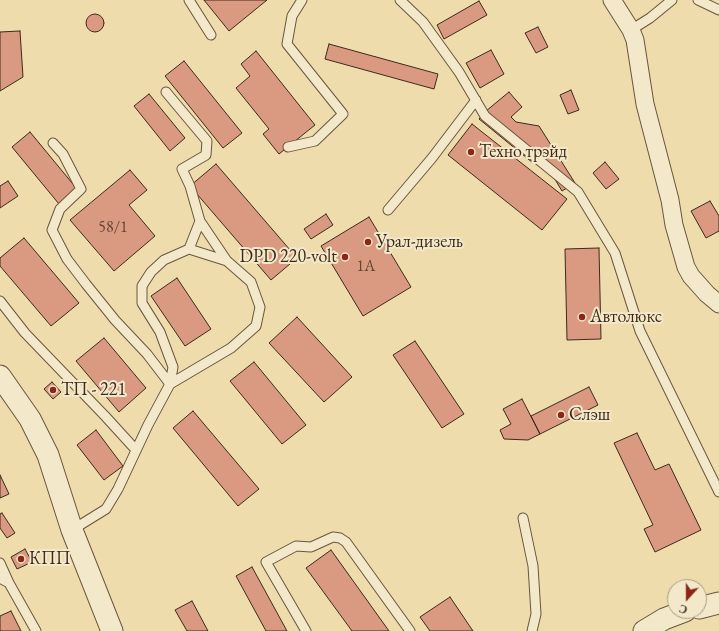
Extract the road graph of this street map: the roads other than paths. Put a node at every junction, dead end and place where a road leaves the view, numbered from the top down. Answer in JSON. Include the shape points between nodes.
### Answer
{"nodes":[{"id":1,"x":189,"y":0,"type":"edge"},
{"id":2,"x":302,"y":0,"type":"edge"},
{"id":3,"x":400,"y":0,"type":"edge"},
{"id":4,"x":612,"y":0,"type":"edge"},
{"id":5,"x":672,"y":0,"type":"edge"},
{"id":6,"x":698,"y":0,"type":"edge"},
{"id":7,"x":719,"y":10,"type":"edge"},
{"id":8,"x":631,"y":30,"type":"junction"},
{"id":9,"x":211,"y":35,"type":"dead end"},
{"id":10,"x":166,"y":92,"type":"dead end"},
{"id":11,"x":476,"y":100,"type":"junction"},
{"id":12,"x":53,"y":143,"type":"dead end"},
{"id":13,"x":288,"y":147,"type":"dead end"},
{"id":14,"x":388,"y":210,"type":"dead end"},
{"id":15,"x":200,"y":220,"type":"junction"},
{"id":16,"x":189,"y":249,"type":"junction"},
{"id":17,"x":227,"y":261,"type":"junction"},
{"id":18,"x":0,"y":302,"type":"edge"},
{"id":19,"x":719,"y":304,"type":"edge"},
{"id":20,"x":0,"y":376,"type":"edge"},
{"id":21,"x":170,"y":384,"type":"junction"},
{"id":22,"x":136,"y":450,"type":"junction"},
{"id":23,"x":719,"y":492,"type":"edge"},
{"id":24,"x":523,"y":518,"type":"dead end"},
{"id":25,"x":72,"y":530,"type":"junction"},
{"id":26,"x":0,"y":563,"type":"edge"},
{"id":27,"x":0,"y":578,"type":"edge"},
{"id":28,"x":9,"y":583,"type":"junction"},
{"id":29,"x":719,"y":603,"type":"edge"},
{"id":30,"x":707,"y":606,"type":"edge"},
{"id":31,"x":667,"y":618,"type":"edge"},
{"id":32,"x":36,"y":631,"type":"edge"},
{"id":33,"x":112,"y":631,"type":"edge"},
{"id":34,"x":306,"y":631,"type":"edge"},
{"id":35,"x":410,"y":631,"type":"edge"},
{"id":36,"x":532,"y":631,"type":"edge"},
{"id":37,"x":644,"y":631,"type":"edge"}],
"edges":[{"from":1,"to":9,"type":"lane"},
{"from":2,"to":13,"type":"lane","via":[[292,16],[287,44],[343,114],[315,140]]},
{"from":3,"to":11,"type":"lane","via":[[423,22]]},
{"from":4,"to":8,"type":"street"},
{"from":5,"to":8,"type":"lane"},
{"from":6,"to":7,"type":"lane"},
{"from":8,"to":19,"type":"street","via":[[635,40],[645,104],[682,256],[690,276]]},
{"from":10,"to":15,"type":"lane","via":[[207,141],[206,155],[182,169]]},
{"from":11,"to":14,"type":"lane"},
{"from":11,"to":23,"type":"lane","via":[[485,116],[578,192],[615,253],[640,331]]},
{"from":12,"to":21,"type":"lane","via":[[63,154],[81,189],[60,209],[52,230],[67,259],[86,284]]},
{"from":15,"to":16,"type":"lane"},
{"from":15,"to":17,"type":"lane"},
{"from":16,"to":17,"type":"lane"},
{"from":16,"to":21,"type":"lane","via":[[164,260],[151,272],[142,286],[142,303],[160,332],[173,368]]},
{"from":17,"to":21,"type":"lane","via":[[251,282],[260,306],[256,326],[231,348]]},
{"from":18,"to":22,"type":"lane","via":[[25,333]]},
{"from":20,"to":25,"type":"street","via":[[40,436]]},
{"from":21,"to":22,"type":"lane"},
{"from":22,"to":25,"type":"lane","via":[[106,509]]},
{"from":24,"to":36,"type":"lane","via":[[533,566],[536,614]]},
{"from":25,"to":33,"type":"street"},
{"from":26,"to":28,"type":"lane"},
{"from":27,"to":28,"type":"lane"},
{"from":28,"to":32,"type":"lane"},
{"from":29,"to":30,"type":"street"},
{"from":31,"to":37,"type":"street"},
{"from":34,"to":35,"type":"lane","via":[[266,562],[296,546],[311,547],[333,537],[346,542]]}]}
